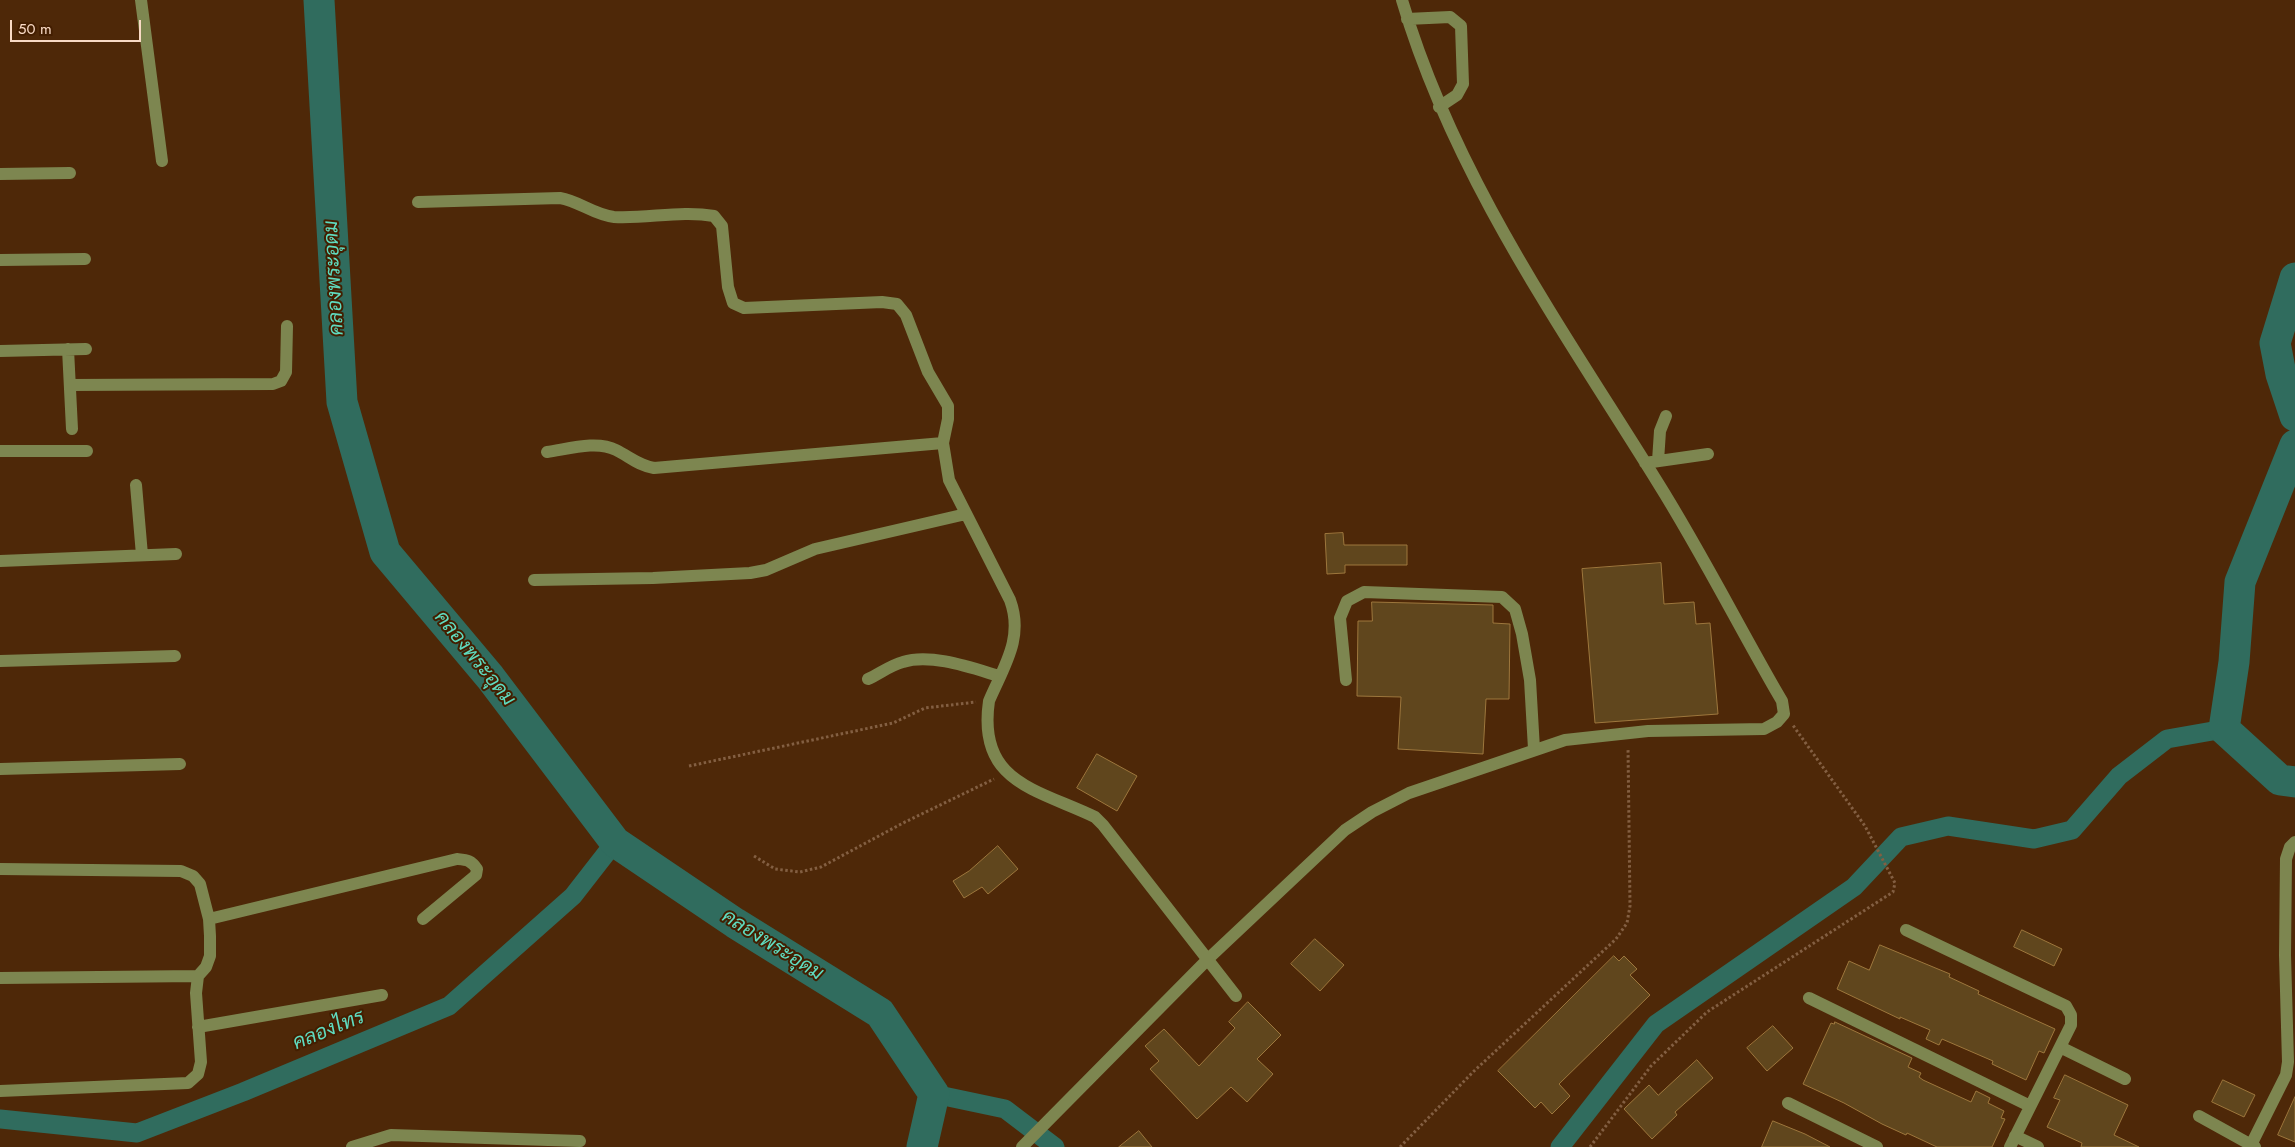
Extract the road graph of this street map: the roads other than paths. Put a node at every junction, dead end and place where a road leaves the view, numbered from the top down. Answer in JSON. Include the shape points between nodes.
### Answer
{"nodes":[{"id":1,"x":141,"y":0,"type":"edge"},
{"id":2,"x":1402,"y":0,"type":"edge"},
{"id":3,"x":1407,"y":19,"type":"junction"},
{"id":4,"x":1439,"y":107,"type":"junction"},
{"id":5,"x":162,"y":161,"type":"dead end"},
{"id":6,"x":70,"y":173,"type":"dead end"},
{"id":7,"x":0,"y":174,"type":"edge"},
{"id":8,"x":418,"y":202,"type":"dead end"},
{"id":9,"x":0,"y":260,"type":"edge"},
{"id":10,"x":85,"y":260,"type":"dead end"},
{"id":11,"x":287,"y":326,"type":"dead end"},
{"id":12,"x":68,"y":349,"type":"junction"},
{"id":13,"x":86,"y":349,"type":"dead end"},
{"id":14,"x":0,"y":351,"type":"edge"},
{"id":15,"x":70,"y":385,"type":"junction"},
{"id":16,"x":1666,"y":416,"type":"dead end"},
{"id":17,"x":72,"y":429,"type":"dead end"},
{"id":18,"x":943,"y":443,"type":"junction"},
{"id":19,"x":0,"y":451,"type":"edge"},
{"id":20,"x":87,"y":451,"type":"dead end"},
{"id":21,"x":547,"y":452,"type":"dead end"},
{"id":22,"x":1708,"y":454,"type":"dead end"},
{"id":23,"x":1652,"y":462,"type":"junction"},
{"id":24,"x":136,"y":485,"type":"dead end"},
{"id":25,"x":966,"y":514,"type":"junction"},
{"id":26,"x":176,"y":554,"type":"dead end"},
{"id":27,"x":142,"y":555,"type":"junction"},
{"id":28,"x":0,"y":561,"type":"edge"},
{"id":29,"x":534,"y":580,"type":"dead end"},
{"id":30,"x":175,"y":656,"type":"dead end"},
{"id":31,"x":0,"y":661,"type":"edge"},
{"id":32,"x":999,"y":676,"type":"junction"},
{"id":33,"x":868,"y":679,"type":"dead end"},
{"id":34,"x":1346,"y":680,"type":"dead end"},
{"id":35,"x":1534,"y":749,"type":"junction"},
{"id":36,"x":180,"y":764,"type":"dead end"},
{"id":37,"x":0,"y":769,"type":"edge"},
{"id":38,"x":2295,"y":842,"type":"edge"},
{"id":39,"x":0,"y":869,"type":"edge"},
{"id":40,"x":209,"y":919,"type":"junction"},
{"id":41,"x":423,"y":919,"type":"dead end"},
{"id":42,"x":1906,"y":930,"type":"dead end"},
{"id":43,"x":2290,"y":955,"type":"edge"},
{"id":44,"x":1208,"y":959,"type":"junction"},
{"id":45,"x":198,"y":976,"type":"junction"},
{"id":46,"x":0,"y":978,"type":"edge"},
{"id":47,"x":382,"y":995,"type":"dead end"},
{"id":48,"x":1236,"y":996,"type":"dead end"},
{"id":49,"x":1809,"y":998,"type":"dead end"},
{"id":50,"x":198,"y":1026,"type":"junction"},
{"id":51,"x":2060,"y":1047,"type":"junction"},
{"id":52,"x":2291,"y":1062,"type":"edge"},
{"id":53,"x":2125,"y":1080,"type":"dead end"},
{"id":54,"x":0,"y":1091,"type":"edge"},
{"id":55,"x":1788,"y":1103,"type":"dead end"},
{"id":56,"x":2030,"y":1106,"type":"junction"},
{"id":57,"x":2199,"y":1116,"type":"dead end"},
{"id":58,"x":580,"y":1141,"type":"dead end"},
{"id":59,"x":2013,"y":1142,"type":"edge"},
{"id":60,"x":2252,"y":1146,"type":"edge"},
{"id":61,"x":352,"y":1147,"type":"edge"},
{"id":62,"x":1022,"y":1147,"type":"edge"},
{"id":63,"x":1877,"y":1147,"type":"edge"},
{"id":64,"x":2038,"y":1147,"type":"edge"}],
"edges":[{"from":1,"to":5,"type":"street"},
{"from":2,"to":3,"type":"street"},
{"from":3,"to":4,"type":"street"},
{"from":3,"to":4,"type":"street","via":[[1450,18],[1461,26],[1463,84],[1456,95]]},
{"from":4,"to":23,"type":"street","via":[[1521,262]]},
{"from":6,"to":7,"type":"street"},
{"from":8,"to":18,"type":"street","via":[[560,198],[614,217],[697,213],[714,216],[722,226],[728,287],[733,303],[744,308],[897,304],[906,315],[928,372],[948,406]]},
{"from":9,"to":10,"type":"street"},
{"from":11,"to":15,"type":"street","via":[[286,372],[282,381],[273,384]]},
{"from":12,"to":13,"type":"street"},
{"from":12,"to":14,"type":"street"},
{"from":12,"to":15,"type":"street"},
{"from":15,"to":17,"type":"street"},
{"from":16,"to":23,"type":"street"},
{"from":18,"to":21,"type":"street","via":[[654,468],[634,462],[604,445]]},
{"from":18,"to":25,"type":"street","via":[[949,480]]},
{"from":19,"to":20,"type":"street"},
{"from":22,"to":23,"type":"street"},
{"from":23,"to":35,"type":"street","via":[[1782,701],[1784,714],[1764,729],[1628,732],[1565,740]]},
{"from":24,"to":27,"type":"street"},
{"from":25,"to":29,"type":"street","via":[[815,549],[766,570],[750,573]]},
{"from":25,"to":32,"type":"street","via":[[1016,615],[1015,640]]},
{"from":26,"to":27,"type":"street"},
{"from":27,"to":28,"type":"street"},
{"from":30,"to":31,"type":"street"},
{"from":32,"to":33,"type":"street","via":[[958,664],[922,660],[904,662]]},
{"from":32,"to":44,"type":"street","via":[[989,701],[988,731],[997,760],[1006,773],[1020,783],[1095,817]]},
{"from":34,"to":35,"type":"street","via":[[1340,618],[1347,601],[1364,592],[1502,597],[1515,610],[1522,634],[1530,680]]},
{"from":35,"to":44,"type":"street","via":[[1409,793],[1372,812],[1345,830]]},
{"from":36,"to":37,"type":"street"},
{"from":38,"to":43,"type":"street","via":[[2286,859]]},
{"from":39,"to":40,"type":"street","via":[[181,871],[193,876],[200,884]]},
{"from":40,"to":41,"type":"street","via":[[457,860],[473,863],[476,875]]},
{"from":40,"to":45,"type":"street","via":[[210,956]]},
{"from":42,"to":51,"type":"street","via":[[2066,1006],[2071,1015],[2071,1025]]},
{"from":43,"to":52,"type":"street"},
{"from":44,"to":48,"type":"street"},
{"from":44,"to":62,"type":"street"},
{"from":45,"to":46,"type":"street"},
{"from":45,"to":50,"type":"street"},
{"from":47,"to":50,"type":"street"},
{"from":49,"to":56,"type":"street"},
{"from":50,"to":54,"type":"street","via":[[201,1062],[198,1074],[188,1083]]},
{"from":51,"to":53,"type":"street"},
{"from":51,"to":56,"type":"street"},
{"from":52,"to":60,"type":"street"},
{"from":55,"to":63,"type":"street"},
{"from":56,"to":59,"type":"street"},
{"from":57,"to":60,"type":"street"},
{"from":58,"to":61,"type":"street","via":[[391,1136]]},
{"from":59,"to":64,"type":"street"}]}
